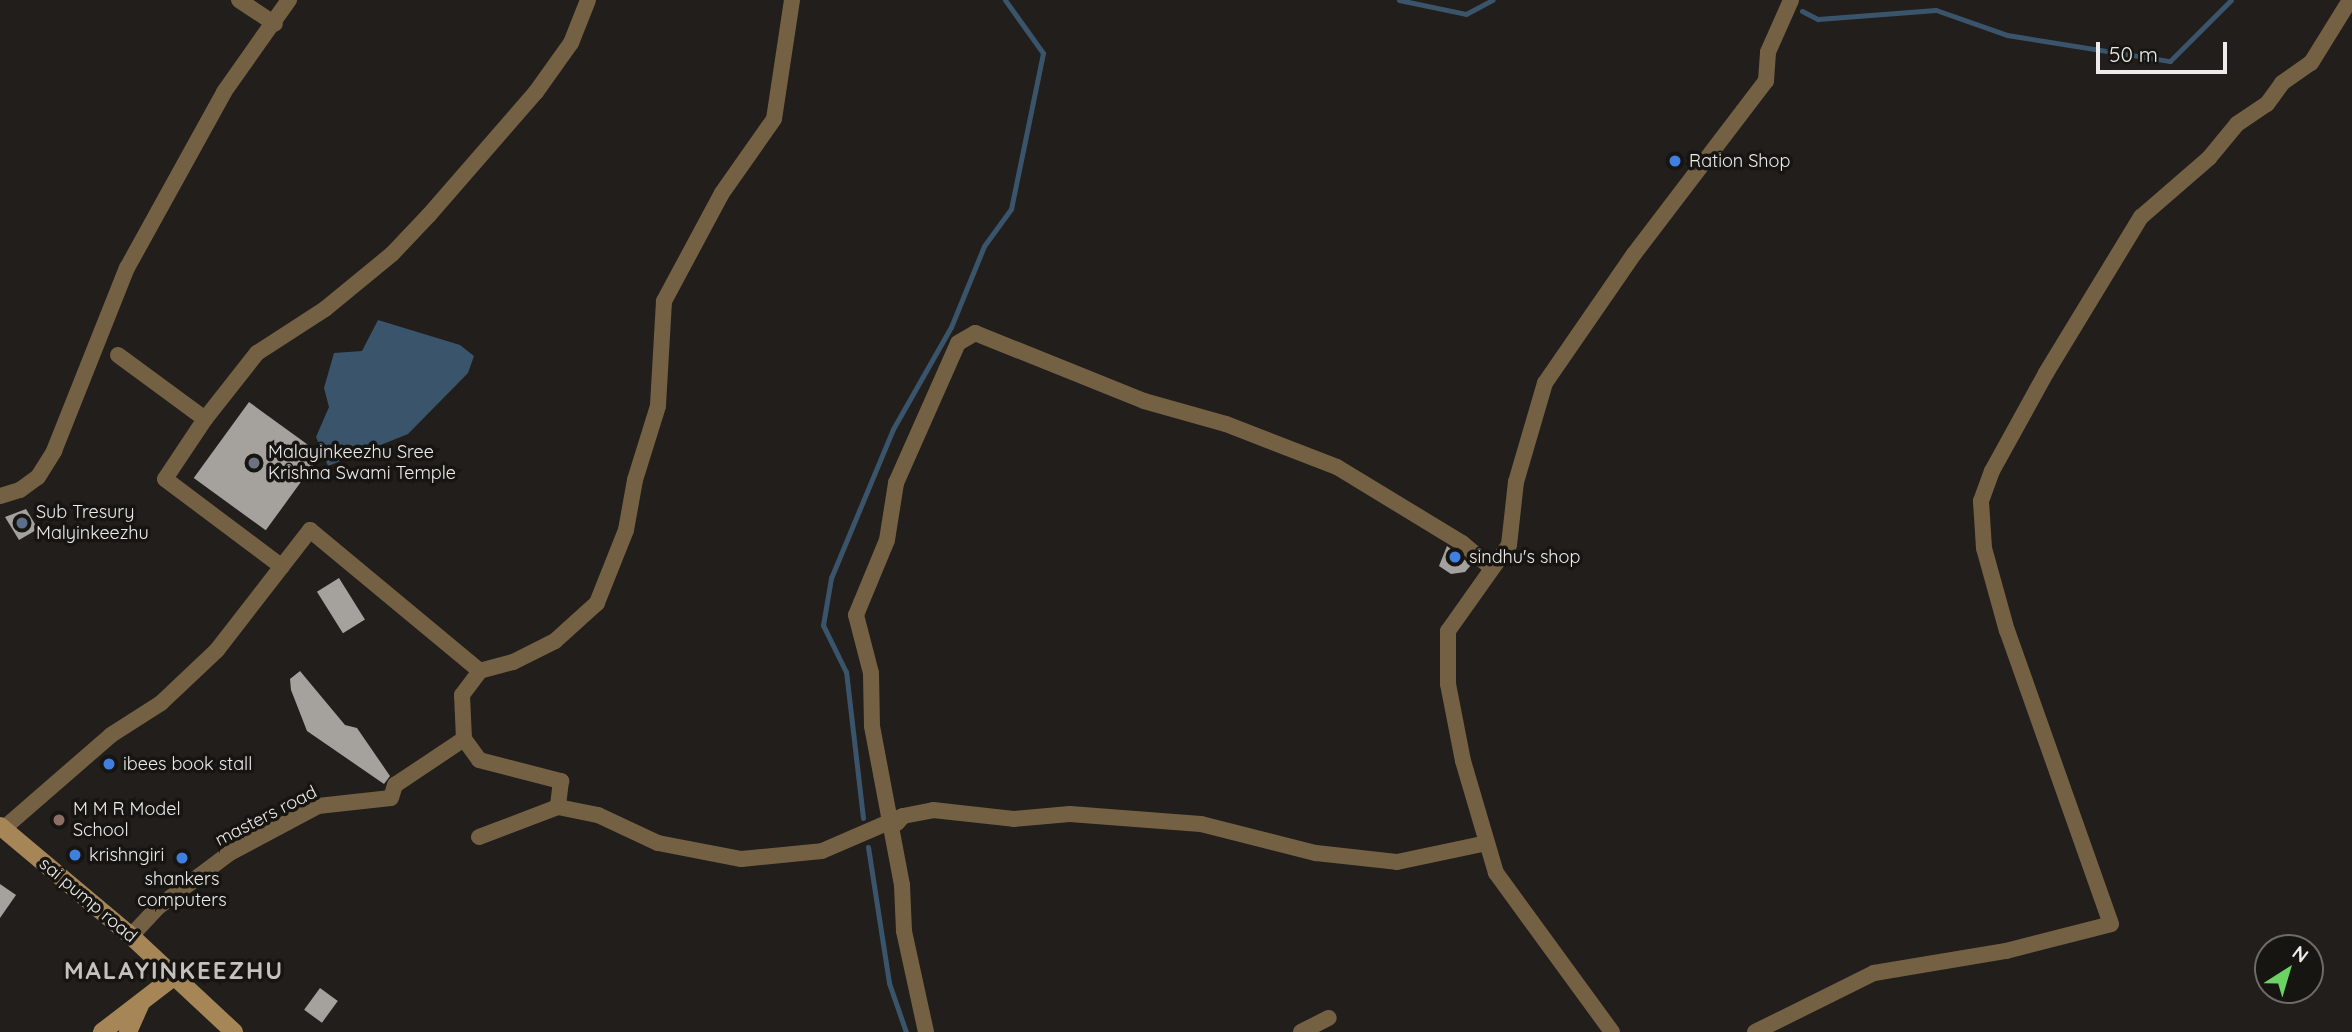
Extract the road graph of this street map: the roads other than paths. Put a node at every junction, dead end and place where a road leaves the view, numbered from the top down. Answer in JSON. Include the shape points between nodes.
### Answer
{"nodes":[{"id":1,"x":239,"y":0,"type":"edge"},
{"id":2,"x":289,"y":0,"type":"edge"},
{"id":3,"x":588,"y":0,"type":"edge"},
{"id":4,"x":792,"y":0,"type":"edge"},
{"id":5,"x":1791,"y":0,"type":"edge"},
{"id":6,"x":2350,"y":0,"type":"edge"},
{"id":7,"x":275,"y":24,"type":"junction"},
{"id":8,"x":118,"y":355,"type":"dead end"},
{"id":9,"x":205,"y":419,"type":"junction"},
{"id":10,"x":0,"y":496,"type":"edge"},
{"id":11,"x":282,"y":567,"type":"junction"},
{"id":12,"x":1492,"y":568,"type":"junction"},
{"id":13,"x":480,"y":671,"type":"junction"},
{"id":14,"x":464,"y":739,"type":"junction"},
{"id":15,"x":558,"y":807,"type":"junction"},
{"id":16,"x":894,"y":822,"type":"junction"},
{"id":17,"x":2,"y":828,"type":"edge"},
{"id":18,"x":479,"y":837,"type":"dead end"},
{"id":19,"x":1488,"y":843,"type":"junction"},
{"id":20,"x":131,"y":936,"type":"junction"},
{"id":21,"x":172,"y":978,"type":"junction"},
{"id":22,"x":140,"y":1004,"type":"junction"},
{"id":23,"x":1329,"y":1018,"type":"dead end"},
{"id":24,"x":102,"y":1032,"type":"edge"},
{"id":25,"x":128,"y":1032,"type":"edge"},
{"id":26,"x":234,"y":1032,"type":"edge"},
{"id":27,"x":926,"y":1032,"type":"edge"},
{"id":28,"x":1301,"y":1032,"type":"edge"},
{"id":29,"x":1612,"y":1032,"type":"edge"},
{"id":30,"x":1755,"y":1032,"type":"edge"}],
"edges":[{"from":1,"to":7,"type":"street"},
{"from":2,"to":7,"type":"street"},
{"from":3,"to":9,"type":"street","via":[[571,43],[536,92],[429,215],[334,302],[257,353]]},
{"from":4,"to":13,"type":"street","via":[[774,119],[722,193],[664,301],[658,407],[625,530],[597,603],[555,641],[513,662]]},
{"from":5,"to":12,"type":"street","via":[[1768,52],[1766,81],[1634,254],[1545,383],[1516,482],[1509,545]]},
{"from":6,"to":30,"type":"street","via":[[2311,63],[2282,83],[2267,104],[2237,124],[2209,158],[2141,217],[2046,373],[1992,471],[1981,501],[1984,548],[2007,631],[2050,763],[2092,862],[2111,923],[2006,951],[1874,973]]},
{"from":7,"to":10,"type":"street","via":[[218,103],[127,268],[54,451],[38,477]]},
{"from":8,"to":9,"type":"street"},
{"from":9,"to":11,"type":"street","via":[[165,478]]},
{"from":11,"to":13,"type":"street","via":[[310,530]]},
{"from":11,"to":17,"type":"street","via":[[217,650],[162,703],[111,735]]},
{"from":12,"to":16,"type":"street","via":[[1462,543],[1337,467],[1226,424],[1144,401],[975,333],[958,343],[896,483],[887,540],[856,615],[871,673],[872,726]]},
{"from":12,"to":19,"type":"street","via":[[1448,631],[1448,684],[1463,761]]},
{"from":13,"to":14,"type":"street","via":[[462,695]]},
{"from":14,"to":15,"type":"street","via":[[479,760],[561,781]]},
{"from":14,"to":20,"type":"street","name":"masters road","via":[[395,785],[391,798],[318,806],[230,853],[158,907]]},
{"from":15,"to":16,"type":"street","via":[[598,815],[657,843],[741,859],[822,851]]},
{"from":15,"to":18,"type":"street"},
{"from":16,"to":19,"type":"street","via":[[933,810],[1014,819],[1070,814],[1201,824],[1316,853],[1397,862]]},
{"from":16,"to":27,"type":"street","via":[[904,932]]},
{"from":17,"to":20,"type":"main road","name":"sai pump road"},
{"from":19,"to":29,"type":"street","via":[[1496,873]]},
{"from":20,"to":21,"type":"main road","name":"sai pump road"},
{"from":21,"to":22,"type":"main road"},
{"from":21,"to":26,"type":"main road","name":"sai pump road"},
{"from":22,"to":24,"type":"main road"},
{"from":22,"to":25,"type":"main road"},
{"from":23,"to":28,"type":"street"}]}
